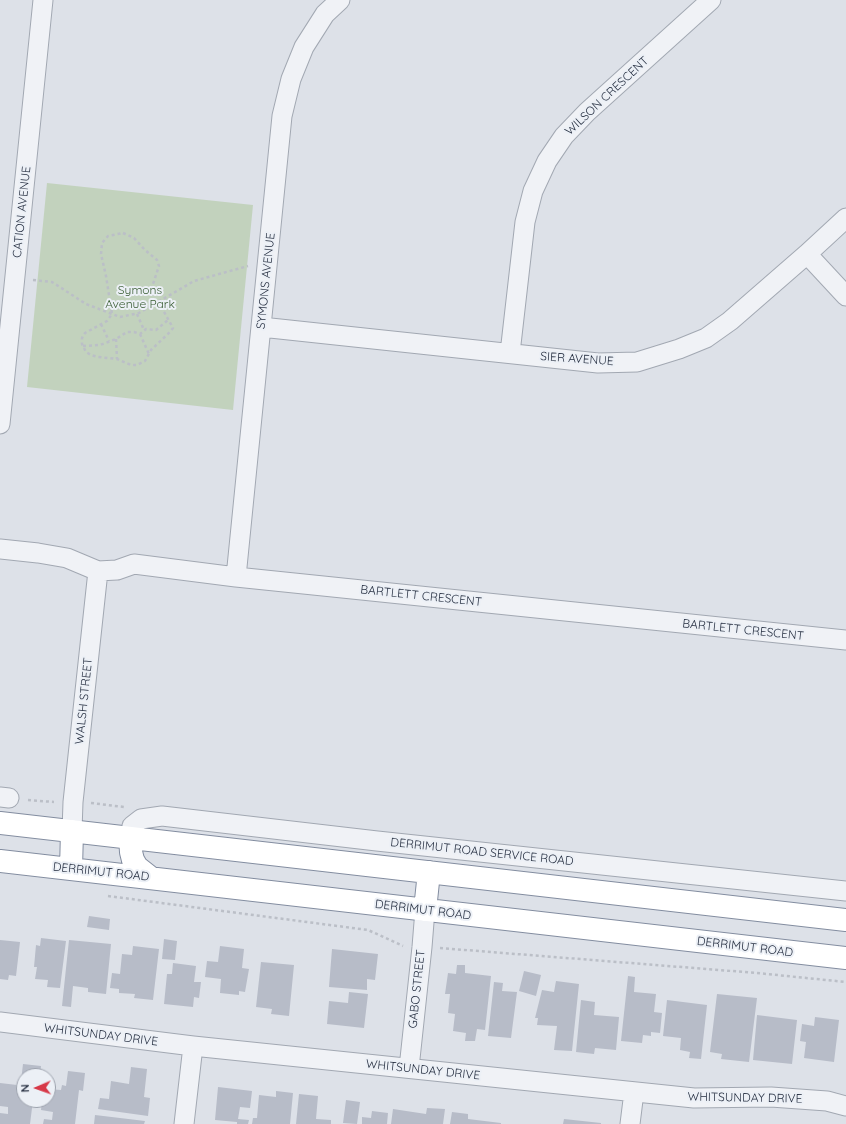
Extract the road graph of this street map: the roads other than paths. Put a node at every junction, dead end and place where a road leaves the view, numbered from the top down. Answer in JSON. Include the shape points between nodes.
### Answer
{"nodes":[{"id":1,"x":43,"y":0,"type":"edge"},
{"id":2,"x":340,"y":0,"type":"edge"},
{"id":3,"x":711,"y":0,"type":"edge"},
{"id":4,"x":846,"y":218,"type":"edge"},
{"id":5,"x":807,"y":254,"type":"junction"},
{"id":6,"x":846,"y":296,"type":"edge"},
{"id":7,"x":261,"y":327,"type":"junction"},
{"id":8,"x":510,"y":353,"type":"junction"},
{"id":9,"x":0,"y":424,"type":"edge"},
{"id":10,"x":0,"y":550,"type":"edge"},
{"id":11,"x":98,"y":571,"type":"junction"},
{"id":12,"x":236,"y":577,"type":"junction"},
{"id":13,"x":846,"y":640,"type":"edge"},
{"id":14,"x":0,"y":823,"type":"edge"},
{"id":15,"x":72,"y":831,"type":"junction"},
{"id":16,"x":130,"y":838,"type":"junction"},
{"id":17,"x":0,"y":861,"type":"edge"},
{"id":18,"x":71,"y":869,"type":"junction"},
{"id":19,"x":429,"y":872,"type":"junction"},
{"id":20,"x":151,"y":878,"type":"junction"},
{"id":21,"x":846,"y":891,"type":"edge"},
{"id":22,"x":425,"y":910,"type":"junction"},
{"id":23,"x":846,"y":920,"type":"edge"},
{"id":24,"x":846,"y":958,"type":"edge"},
{"id":25,"x":0,"y":1022,"type":"edge"},
{"id":26,"x":194,"y":1046,"type":"junction"},
{"id":27,"x":409,"y":1068,"type":"junction"},
{"id":28,"x":634,"y":1092,"type":"junction"},
{"id":29,"x":846,"y":1106,"type":"edge"},
{"id":30,"x":184,"y":1124,"type":"edge"},
{"id":31,"x":630,"y":1124,"type":"edge"}],
"edges":[{"from":1,"to":9,"type":"street","name":"CATION AVENUE"},
{"from":2,"to":7,"type":"street","name":"SYMONS AVENUE","via":[[325,14],[304,47],[291,80],[282,116]]},
{"from":3,"to":8,"type":"street","name":"WILSON CRESCENT","via":[[587,112],[564,136],[547,161],[533,191],[525,222]]},
{"from":4,"to":5,"type":"street","name":"SIER AVENUE"},
{"from":5,"to":6,"type":"street"},
{"from":5,"to":8,"type":"street","name":"SIER AVENUE","via":[[730,321],[706,338],[679,349],[637,362],[598,363]]},
{"from":7,"to":8,"type":"street","name":"SIER AVENUE"},
{"from":7,"to":12,"type":"street","name":"SYMONS AVENUE"},
{"from":10,"to":11,"type":"street","name":"BARTLETT CRESCENT","via":[[67,558]]},
{"from":11,"to":12,"type":"street","name":"BARTLETT CRESCENT","via":[[117,570],[134,564]]},
{"from":11,"to":15,"type":"street","name":"WALSH STREET"},
{"from":12,"to":13,"type":"street","name":"BARTLETT CRESCENT"},
{"from":14,"to":15,"type":"highway"},
{"from":15,"to":16,"type":"highway"},
{"from":15,"to":18,"type":"highway"},
{"from":16,"to":19,"type":"highway"},
{"from":16,"to":20,"type":"highway","via":[[133,860],[137,867]]},
{"from":16,"to":21,"type":"street","name":"DERRIMUT ROAD SERVICE ROAD","via":[[132,826],[141,819],[162,816]]},
{"from":17,"to":18,"type":"highway","name":"DERRIMUT ROAD"},
{"from":18,"to":20,"type":"highway","name":"DERRIMUT ROAD"},
{"from":19,"to":22,"type":"highway"},
{"from":19,"to":23,"type":"highway"},
{"from":20,"to":22,"type":"highway","name":"DERRIMUT ROAD"},
{"from":22,"to":24,"type":"highway","name":"DERRIMUT ROAD"},
{"from":22,"to":27,"type":"street","name":"GABO STREET"},
{"from":25,"to":26,"type":"street","name":"WHITSUNDAY DRIVE"},
{"from":26,"to":27,"type":"street","name":"WHITSUNDAY DRIVE"},
{"from":26,"to":30,"type":"street"},
{"from":27,"to":28,"type":"street","name":"WHITSUNDAY DRIVE"},
{"from":28,"to":29,"type":"street","name":"WHITSUNDAY DRIVE","via":[[694,1098],[771,1097],[827,1101]]},
{"from":28,"to":31,"type":"street"}]}
